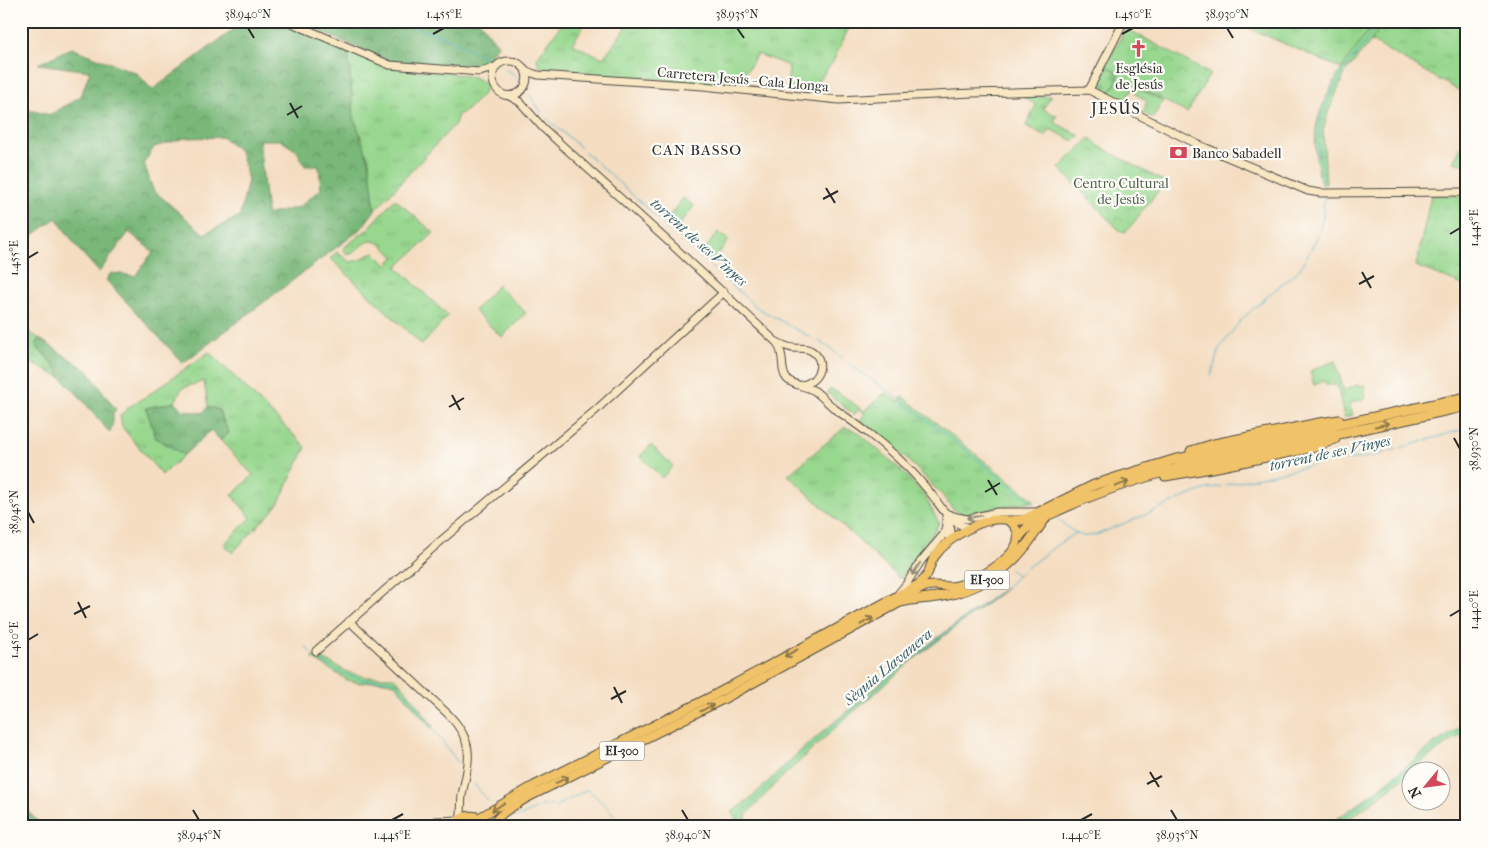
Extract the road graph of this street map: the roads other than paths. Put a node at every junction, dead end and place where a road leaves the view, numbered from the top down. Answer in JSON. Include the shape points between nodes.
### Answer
{"nodes":[{"id":1,"x":287,"y":21,"type":"edge"},
{"id":2,"x":1124,"y":21,"type":"edge"},
{"id":3,"x":497,"y":66,"type":"junction"},
{"id":4,"x":525,"y":70,"type":"junction"},
{"id":5,"x":480,"y":72,"type":"junction"},
{"id":6,"x":540,"y":75,"type":"junction"},
{"id":7,"x":493,"y":82,"type":"junction"},
{"id":8,"x":525,"y":87,"type":"junction"},
{"id":9,"x":1089,"y":90,"type":"junction"},
{"id":10,"x":508,"y":96,"type":"junction"},
{"id":11,"x":524,"y":106,"type":"junction"},
{"id":12,"x":1467,"y":192,"type":"edge"},
{"id":13,"x":724,"y":292,"type":"junction"},
{"id":14,"x":775,"y":341,"type":"junction"},
{"id":15,"x":796,"y":349,"type":"junction"},
{"id":16,"x":783,"y":362,"type":"junction"},
{"id":17,"x":816,"y":378,"type":"junction"},
{"id":18,"x":802,"y":385,"type":"junction"},
{"id":19,"x":819,"y":394,"type":"junction"},
{"id":20,"x":1467,"y":397,"type":"edge"},
{"id":21,"x":1467,"y":406,"type":"edge"},
{"id":22,"x":1038,"y":512,"type":"junction"},
{"id":23,"x":946,"y":513,"type":"junction"},
{"id":24,"x":1047,"y":516,"type":"junction"},
{"id":25,"x":1010,"y":521,"type":"junction"},
{"id":26,"x":972,"y":528,"type":"junction"},
{"id":27,"x":1018,"y":539,"type":"junction"},
{"id":28,"x":948,"y":543,"type":"junction"},
{"id":29,"x":930,"y":570,"type":"junction"},
{"id":30,"x":940,"y":585,"type":"junction"},
{"id":31,"x":899,"y":599,"type":"junction"},
{"id":32,"x":349,"y":621,"type":"junction"},
{"id":33,"x":316,"y":650,"type":"dead end"},
{"id":34,"x":462,"y":802,"type":"junction"},
{"id":35,"x":475,"y":816,"type":"junction"},
{"id":36,"x":444,"y":821,"type":"junction"},
{"id":37,"x":458,"y":822,"type":"edge"},
{"id":38,"x":426,"y":827,"type":"edge"},
{"id":39,"x":450,"y":827,"type":"edge"},
{"id":40,"x":490,"y":827,"type":"edge"}],
"edges":[{"from":1,"to":5,"type":"street","via":[[390,65]]},
{"from":2,"to":9,"type":"street"},
{"from":3,"to":4,"type":"street","via":[[514,61]]},
{"from":3,"to":5,"type":"street"},
{"from":3,"to":7,"type":"street","via":[[492,75]]},
{"from":4,"to":6,"type":"street","name":"Carretera Jesús - Cala Llonga"},
{"from":4,"to":8,"type":"street"},
{"from":5,"to":7,"type":"street"},
{"from":6,"to":8,"type":"street"},
{"from":6,"to":9,"type":"street","name":"Carretera Jesús - Cala Llonga","via":[[703,86],[839,100]]},
{"from":7,"to":10,"type":"street","via":[[498,91]]},
{"from":8,"to":10,"type":"street"},
{"from":8,"to":11,"type":"street"},
{"from":9,"to":12,"type":"street","via":[[1208,149],[1301,189],[1314,192]]},
{"from":10,"to":11,"type":"street"},
{"from":11,"to":13,"type":"street","via":[[543,128]]},
{"from":13,"to":14,"type":"street"},
{"from":13,"to":32,"type":"street","via":[[596,410]]},
{"from":14,"to":15,"type":"street"},
{"from":14,"to":16,"type":"street","via":[[782,351]]},
{"from":15,"to":16,"type":"street","via":[[790,351]]},
{"from":15,"to":17,"type":"street","via":[[805,348],[817,356],[820,366]]},
{"from":16,"to":18,"type":"street","via":[[787,378]]},
{"from":17,"to":18,"type":"street"},
{"from":17,"to":19,"type":"street"},
{"from":18,"to":19,"type":"street"},
{"from":19,"to":23,"type":"street","via":[[886,446]]},
{"from":20,"to":22,"type":"highway","number":"EI-300","via":[[1173,460],[1094,485]]},
{"from":24,"to":21,"type":"highway","number":"EI-300","one_way":true,"via":[[1097,493],[1149,476]]},
{"from":22,"to":23,"type":"street","one_way":true,"via":[[997,512],[967,518]]},
{"from":22,"to":25,"type":"highway","number":"EI-300","via":[[1023,520]]},
{"from":23,"to":26,"type":"street","via":[[960,525]]},
{"from":23,"to":28,"type":"street","via":[[951,526]]},
{"from":23,"to":31,"type":"street","one_way":true,"via":[[944,534],[922,561]]},
{"from":24,"to":27,"type":"highway","number":"EI-300","via":[[1029,525]]},
{"from":24,"to":31,"type":"highway","number":"EI-300","via":[[1010,564],[987,580],[942,596]]},
{"from":25,"to":26,"type":"main road","number":"EI-300","via":[[998,519]]},
{"from":25,"to":27,"type":"main road","via":[[1016,528]]},
{"from":26,"to":28,"type":"main road","number":"EI-300"},
{"from":27,"to":30,"type":"main road","number":"EI-300","via":[[1009,554],[987,572],[960,585]]},
{"from":28,"to":29,"type":"main road","number":"EI-300","via":[[935,556]]},
{"from":29,"to":30,"type":"main road"},
{"from":29,"to":31,"type":"main road","number":"EI-300","via":[[922,582]]},
{"from":30,"to":31,"type":"main road","number":"EI-300","via":[[928,586]]},
{"from":31,"to":35,"type":"main road","number":"EI-300","one_way":true},
{"from":40,"to":31,"type":"main road","number":"EI-300","one_way":true,"via":[[501,814],[525,799],[724,699]]},
{"from":32,"to":33,"type":"street"},
{"from":32,"to":34,"type":"street","via":[[461,730],[466,739],[468,757]]},
{"from":34,"to":35,"type":"street"},
{"from":34,"to":37,"type":"street"},
{"from":35,"to":37,"type":"main road","number":"EI-300","via":[[465,816]]},
{"from":35,"to":40,"type":"main road","number":"EI-300"},
{"from":36,"to":37,"type":"street"},
{"from":36,"to":38,"type":"street","via":[[436,821]]},
{"from":36,"to":39,"type":"street"}]}
